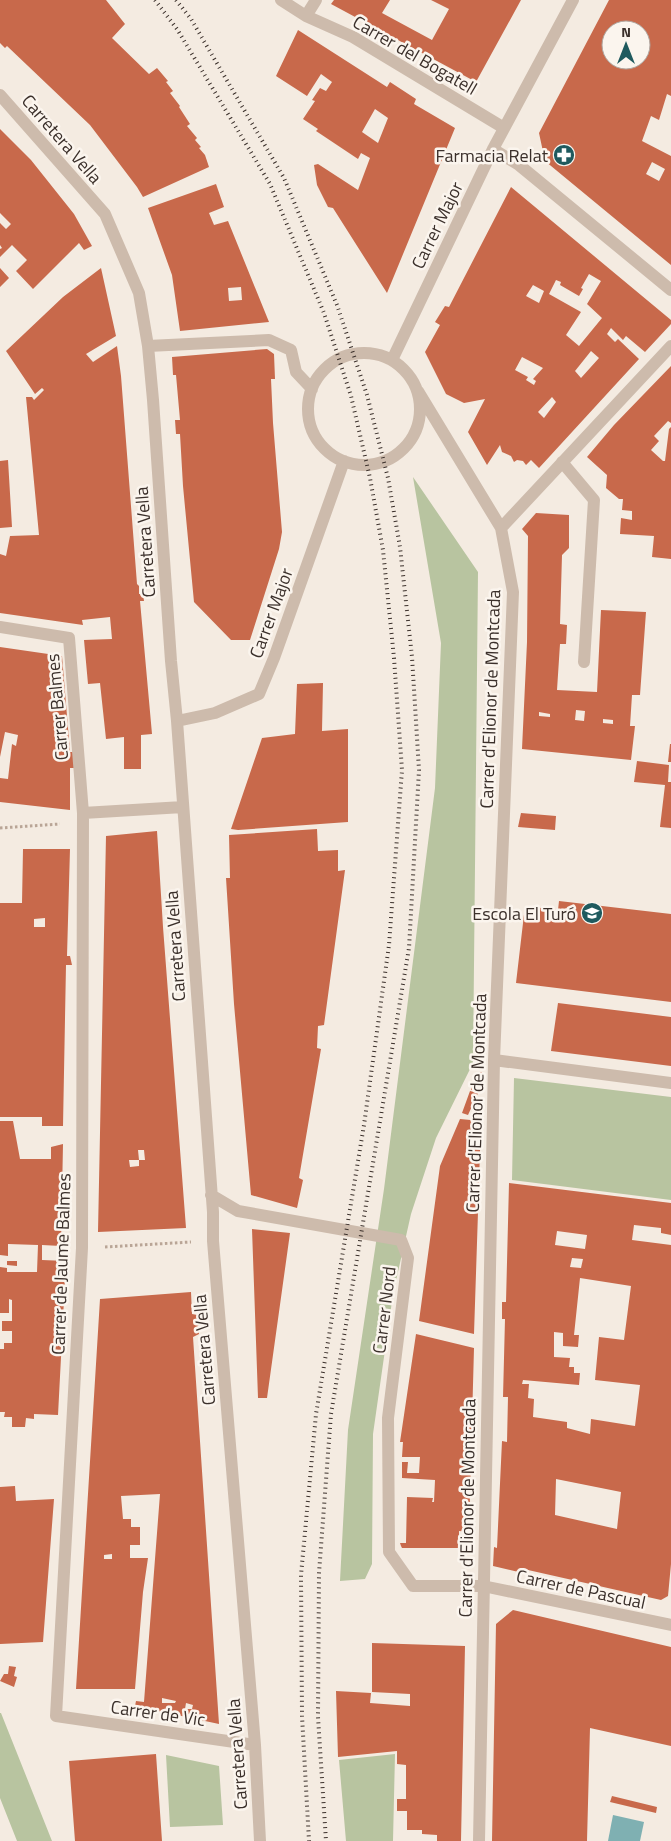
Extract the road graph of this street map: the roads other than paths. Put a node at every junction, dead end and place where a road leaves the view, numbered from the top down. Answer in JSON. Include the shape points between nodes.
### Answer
{"nodes":[{"id":1,"x":281,"y":0,"type":"edge"},
{"id":2,"x":316,"y":0,"type":"edge"},
{"id":3,"x":573,"y":0,"type":"edge"},
{"id":4,"x":306,"y":16,"type":"junction"},
{"id":5,"x":0,"y":95,"type":"edge"},
{"id":6,"x":504,"y":128,"type":"junction"},
{"id":7,"x":493,"y":149,"type":"junction"},
{"id":8,"x":671,"y":290,"type":"edge"},
{"id":9,"x":148,"y":346,"type":"junction"},
{"id":10,"x":671,"y":346,"type":"edge"},
{"id":11,"x":392,"y":360,"type":"junction"},
{"id":12,"x":312,"y":389,"type":"junction"},
{"id":13,"x":418,"y":392,"type":"junction"},
{"id":14,"x":344,"y":461,"type":"junction"},
{"id":15,"x":562,"y":462,"type":"junction"},
{"id":16,"x":501,"y":528,"type":"junction"},
{"id":17,"x":0,"y":627,"type":"edge"},
{"id":18,"x":584,"y":662,"type":"dead end"},
{"id":19,"x":177,"y":721,"type":"junction"},
{"id":20,"x":183,"y":808,"type":"junction"},
{"id":21,"x":83,"y":818,"type":"junction"},
{"id":22,"x":494,"y":1060,"type":"junction"},
{"id":23,"x":671,"y":1083,"type":"edge"},
{"id":24,"x":211,"y":1195,"type":"junction"},
{"id":25,"x":389,"y":1552,"type":"joint"},
{"id":26,"x":483,"y":1586,"type":"junction"},
{"id":27,"x":671,"y":1626,"type":"edge"},
{"id":28,"x":56,"y":1716,"type":"joint"},
{"id":29,"x":255,"y":1745,"type":"junction"},
{"id":30,"x":260,"y":1841,"type":"edge"},
{"id":31,"x":479,"y":1841,"type":"edge"}],
"edges":[{"from":1,"to":4,"type":"street","name":"Carrer del Bogatell"},
{"from":2,"to":4,"type":"street"},
{"from":3,"to":6,"type":"street","name":"Carrer Major"},
{"from":4,"to":6,"type":"street","name":"Carrer del Bogatell","via":[[353,37]]},
{"from":5,"to":9,"type":"street","name":"Carretera Vella","via":[[105,214],[139,293]]},
{"from":6,"to":7,"type":"street","name":"Carrer Major"},
{"from":7,"to":8,"type":"street","via":[[519,166]]},
{"from":7,"to":11,"type":"street","name":"Carrer Major"},
{"from":9,"to":12,"type":"street","via":[[269,340],[290,350],[296,372]]},
{"from":9,"to":19,"type":"street","name":"Carretera Vella"},
{"from":10,"to":15,"type":"street"},
{"from":11,"to":12,"type":"street","via":[[377,354],[346,356],[320,374]]},
{"from":11,"to":13,"type":"street","via":[[412,379]]},
{"from":12,"to":14,"type":"street","via":[[308,406],[310,424],[317,440],[329,453]]},
{"from":13,"to":14,"type":"street","via":[[418,427],[409,443],[380,463],[362,465]]},
{"from":13,"to":16,"type":"street","name":"Carrer d'Elionor de Montcada"},
{"from":14,"to":19,"type":"street","name":"Carrer Major","via":[[259,694],[215,713]]},
{"from":15,"to":16,"type":"street"},
{"from":15,"to":18,"type":"street","via":[[594,500]]},
{"from":16,"to":22,"type":"street","name":"Carrer d'Elionor de Montcada","via":[[514,592]]},
{"from":17,"to":21,"type":"street","name":"Carrer Balmes","via":[[69,638]]},
{"from":19,"to":20,"type":"street","name":"Carretera Vella"},
{"from":20,"to":21,"type":"street"},
{"from":20,"to":24,"type":"street","name":"Carretera Vella"},
{"from":21,"to":28,"type":"street","name":"Carrer de Jaume Balmes","via":[[82,1248]]},
{"from":22,"to":23,"type":"street"},
{"from":22,"to":26,"type":"street","name":"Carrer d'Elionor de Montcada"},
{"from":24,"to":25,"type":"street","name":"Carrer Nord","via":[[238,1211],[401,1240],[408,1258],[388,1418]]},
{"from":24,"to":29,"type":"street","name":"Carretera Vella","via":[[212,1241]]},
{"from":25,"to":26,"type":"street","name":"Carrer de Pascual","via":[[413,1586]]},
{"from":26,"to":27,"type":"street","name":"Carrer de Pascual"},
{"from":26,"to":31,"type":"street","name":"Carrer d'Elionor de Montcada"},
{"from":28,"to":29,"type":"street","name":"Carrer de Vic"},
{"from":29,"to":30,"type":"street","name":"Carretera Vella"}]}
